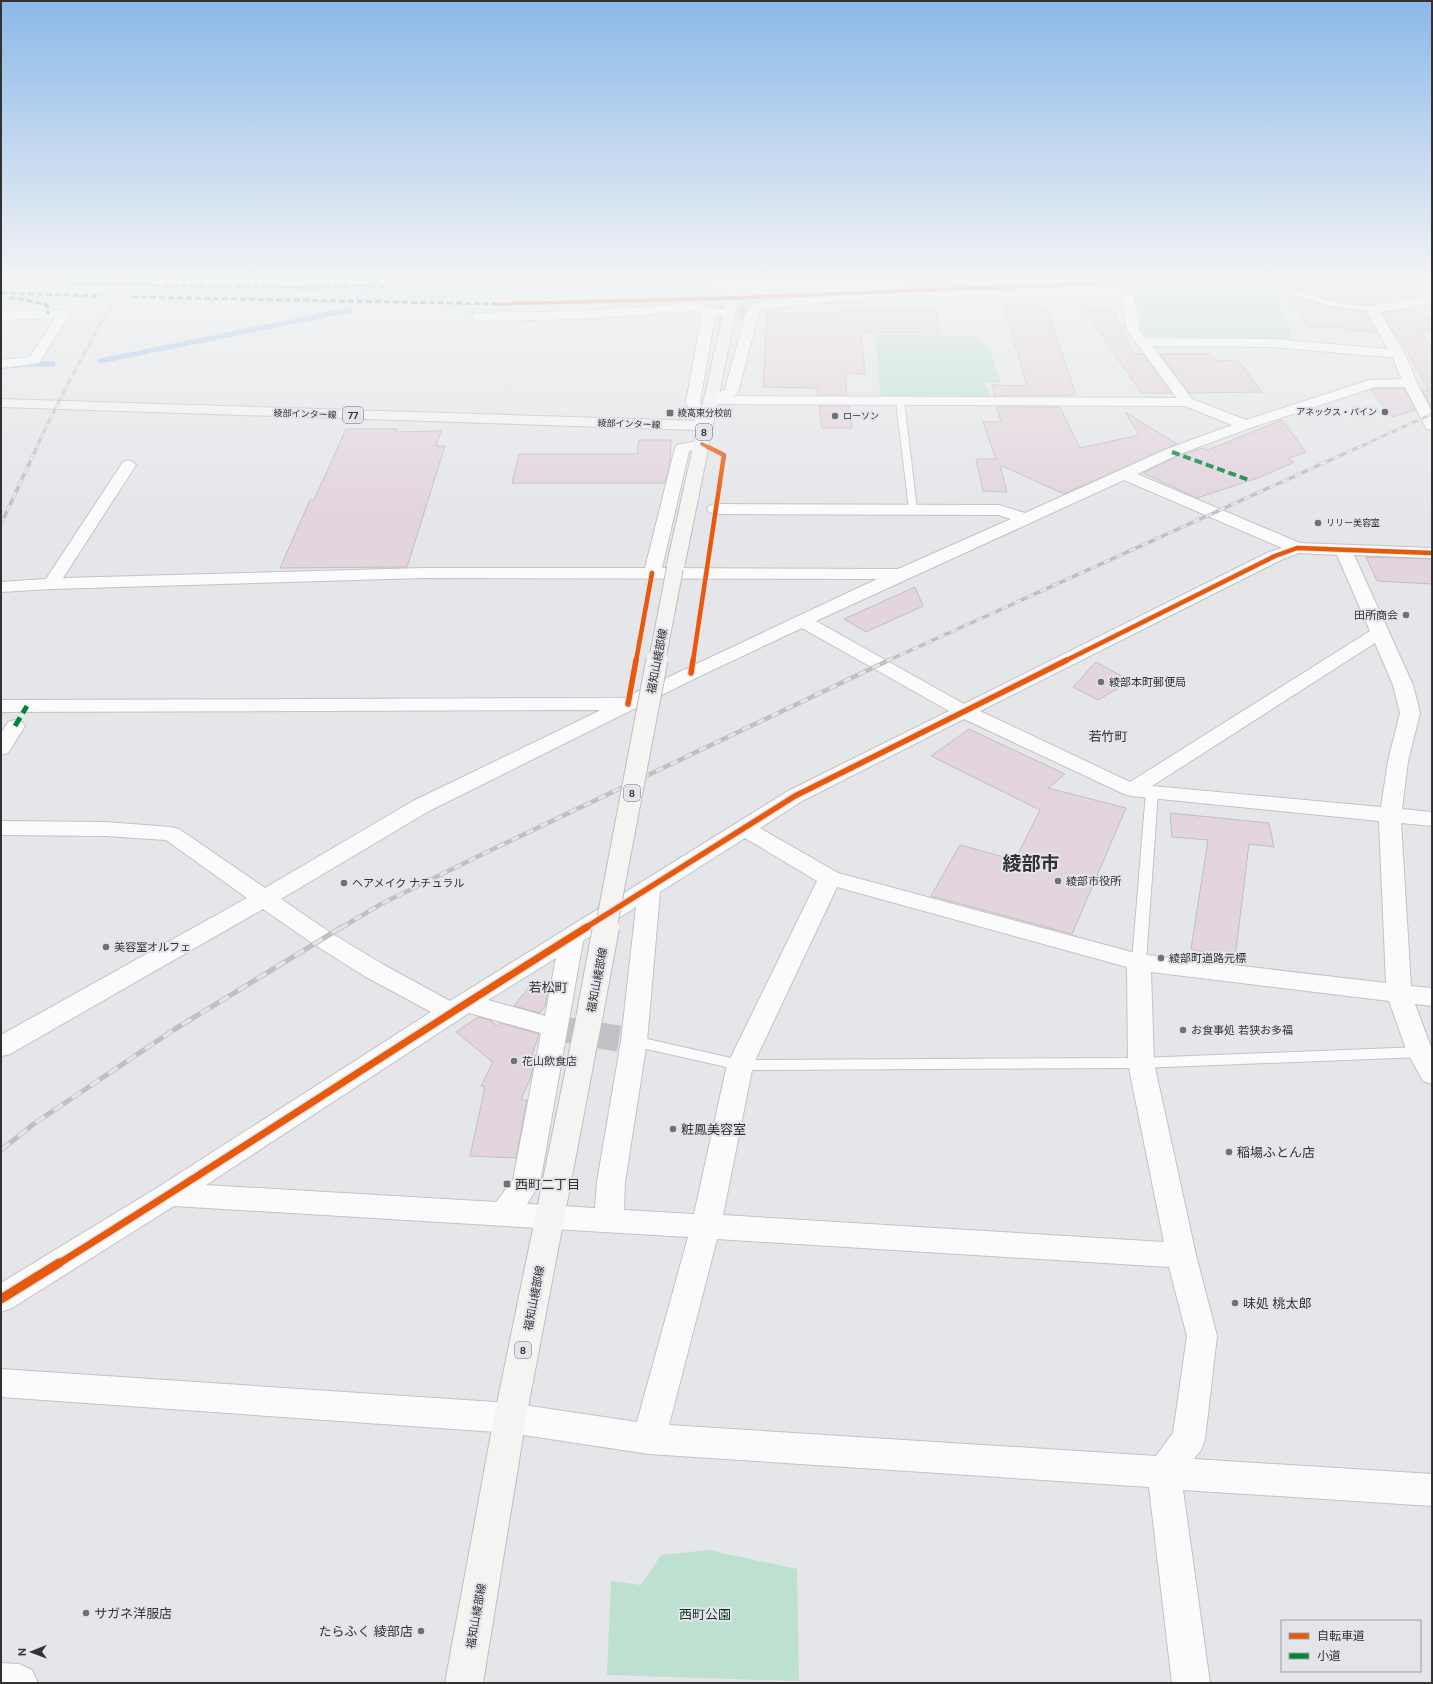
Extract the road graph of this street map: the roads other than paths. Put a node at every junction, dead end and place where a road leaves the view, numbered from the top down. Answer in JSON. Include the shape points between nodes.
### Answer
{"nodes":[{"id":1,"x":36,"y":357,"type":"edge"},
{"id":2,"x":704,"y":357,"type":"edge"},
{"id":3,"x":720,"y":357,"type":"edge"},
{"id":4,"x":740,"y":357,"type":"edge"},
{"id":5,"x":1153,"y":357,"type":"edge"},
{"id":6,"x":1399,"y":357,"type":"edge"},
{"id":7,"x":1,"y":364,"type":"edge"},
{"id":8,"x":1410,"y":383,"type":"junction"},
{"id":9,"x":711,"y":400,"type":"junction"},
{"id":10,"x":900,"y":401,"type":"junction"},
{"id":11,"x":1187,"y":402,"type":"junction"},
{"id":12,"x":2,"y":404,"type":"edge"},
{"id":13,"x":1245,"y":425,"type":"junction"},
{"id":14,"x":705,"y":426,"type":"junction"},
{"id":15,"x":1432,"y":426,"type":"edge"},
{"id":16,"x":702,"y":444,"type":"junction"},
{"id":17,"x":128,"y":465,"type":"dead end"},
{"id":18,"x":1124,"y":474,"type":"junction"},
{"id":19,"x":715,"y":509,"type":"dead end"},
{"id":20,"x":913,"y":509,"type":"junction"},
{"id":21,"x":1026,"y":518,"type":"junction"},
{"id":22,"x":1297,"y":548,"type":"junction"},
{"id":23,"x":1343,"y":549,"type":"junction"},
{"id":24,"x":1432,"y":553,"type":"edge"},
{"id":25,"x":652,"y":573,"type":"junction"},
{"id":26,"x":902,"y":574,"type":"junction"},
{"id":27,"x":52,"y":584,"type":"junction"},
{"id":28,"x":1,"y":587,"type":"edge"},
{"id":29,"x":803,"y":621,"type":"junction"},
{"id":30,"x":1379,"y":633,"type":"junction"},
{"id":31,"x":628,"y":704,"type":"junction"},
{"id":32,"x":1,"y":706,"type":"edge"},
{"id":33,"x":963,"y":711,"type":"junction"},
{"id":34,"x":15,"y":726,"type":"dead end"},
{"id":35,"x":1,"y":749,"type":"edge"},
{"id":36,"x":1131,"y":790,"type":"junction"},
{"id":37,"x":1152,"y":792,"type":"junction"},
{"id":38,"x":1390,"y":816,"type":"junction"},
{"id":39,"x":1432,"y":819,"type":"edge"},
{"id":40,"x":1,"y":828,"type":"edge"},
{"id":41,"x":746,"y":828,"type":"junction"},
{"id":42,"x":830,"y":878,"type":"junction"},
{"id":43,"x":649,"y":889,"type":"junction"},
{"id":44,"x":264,"y":899,"type":"junction"},
{"id":45,"x":572,"y":936,"type":"junction"},
{"id":46,"x":1139,"y":962,"type":"junction"},
{"id":47,"x":1399,"y":994,"type":"junction"},
{"id":48,"x":1432,"y":997,"type":"edge"},
{"id":49,"x":458,"y":1007,"type":"junction"},
{"id":50,"x":555,"y":1028,"type":"junction"},
{"id":51,"x":634,"y":1041,"type":"junction"},
{"id":52,"x":1,"y":1047,"type":"edge"},
{"id":53,"x":1420,"y":1052,"type":"junction"},
{"id":54,"x":1141,"y":1063,"type":"junction"},
{"id":55,"x":740,"y":1065,"type":"junction"},
{"id":56,"x":1432,"y":1074,"type":"edge"},
{"id":57,"x":170,"y":1194,"type":"junction"},
{"id":58,"x":503,"y":1214,"type":"junction"},
{"id":59,"x":549,"y":1217,"type":"junction"},
{"id":60,"x":609,"y":1221,"type":"junction"},
{"id":61,"x":706,"y":1226,"type":"junction"},
{"id":62,"x":1182,"y":1255,"type":"junction"},
{"id":63,"x":1,"y":1299,"type":"edge"},
{"id":64,"x":1,"y":1383,"type":"edge"},
{"id":65,"x":510,"y":1418,"type":"junction"},
{"id":66,"x":649,"y":1439,"type":"junction"},
{"id":67,"x":1164,"y":1472,"type":"junction"},
{"id":68,"x":1432,"y":1490,"type":"edge"},
{"id":69,"x":1,"y":1682,"type":"edge"},
{"id":70,"x":19,"y":1683,"type":"edge"},
{"id":71,"x":464,"y":1683,"type":"edge"},
{"id":72,"x":1191,"y":1683,"type":"edge"}],
"edges":[{"from":1,"to":7,"type":"street","via":[[34,360]]},
{"from":2,"to":14,"type":"street","via":[[693,402]]},
{"from":3,"to":9,"type":"main road","name":"福知山綾部線","number":"8","bridge":true},
{"from":4,"to":9,"type":"street","via":[[732,392]]},
{"from":5,"to":11,"type":"street"},
{"from":6,"to":8,"type":"street"},
{"from":8,"to":13,"type":"street","via":[[1374,383]]},
{"from":8,"to":15,"type":"street"},
{"from":9,"to":10,"type":"street"},
{"from":9,"to":14,"type":"main road","name":"福知山綾部線","number":"8"},
{"from":10,"to":11,"type":"street"},
{"from":10,"to":20,"type":"lane"},
{"from":11,"to":13,"type":"street"},
{"from":12,"to":14,"type":"main road","name":"綾部インター線","number":"77"},
{"from":13,"to":18,"type":"street","via":[[1172,452]]},
{"from":14,"to":16,"type":"main road","name":"福知山綾部線","number":"8"},
{"from":16,"to":25,"type":"street","via":[[682,448]]},
{"from":16,"to":59,"type":"main road","name":"福知山綾部線","number":"8","bridge":true,"via":[[675,568]]},
{"from":17,"to":27,"type":"street"},
{"from":18,"to":21,"type":"street"},
{"from":18,"to":22,"type":"street"},
{"from":19,"to":20,"type":"street"},
{"from":20,"to":21,"type":"street","via":[[999,510]]},
{"from":21,"to":26,"type":"street"},
{"from":22,"to":23,"type":"street"},
{"from":22,"to":33,"type":"street","via":[[1275,556]]},
{"from":23,"to":24,"type":"street"},
{"from":23,"to":30,"type":"street"},
{"from":25,"to":26,"type":"street"},
{"from":25,"to":27,"type":"street","via":[[424,573]]},
{"from":26,"to":29,"type":"street"},
{"from":27,"to":28,"type":"street"},
{"from":29,"to":31,"type":"street"},
{"from":29,"to":33,"type":"street"},
{"from":30,"to":36,"type":"street"},
{"from":30,"to":38,"type":"street","via":[[1403,685],[1410,713],[1398,760]]},
{"from":31,"to":32,"type":"street"},
{"from":31,"to":44,"type":"street","via":[[421,806]]},
{"from":33,"to":36,"type":"street"},
{"from":33,"to":41,"type":"street","via":[[795,796]]},
{"from":34,"to":35,"type":"street"},
{"from":36,"to":37,"type":"street"},
{"from":37,"to":38,"type":"street"},
{"from":37,"to":46,"type":"lane"},
{"from":38,"to":39,"type":"street"},
{"from":38,"to":47,"type":"street"},
{"from":40,"to":44,"type":"street","via":[[105,829],[171,834]]},
{"from":41,"to":42,"type":"street"},
{"from":41,"to":43,"type":"street"},
{"from":42,"to":46,"type":"street"},
{"from":42,"to":55,"type":"street"},
{"from":43,"to":45,"type":"street"},
{"from":43,"to":51,"type":"street"},
{"from":44,"to":49,"type":"street","via":[[375,971]]},
{"from":44,"to":52,"type":"street"},
{"from":45,"to":49,"type":"street"},
{"from":45,"to":50,"type":"street"},
{"from":46,"to":47,"type":"street"},
{"from":46,"to":54,"type":"street"},
{"from":47,"to":48,"type":"street"},
{"from":47,"to":53,"type":"street"},
{"from":49,"to":50,"type":"street"},
{"from":49,"to":57,"type":"street"},
{"from":50,"to":58,"type":"street","via":[[526,1183]]},
{"from":51,"to":55,"type":"lane"},
{"from":51,"to":60,"type":"street","via":[[611,1182]]},
{"from":53,"to":54,"type":"lane"},
{"from":53,"to":56,"type":"street"},
{"from":54,"to":55,"type":"lane"},
{"from":54,"to":62,"type":"street"},
{"from":55,"to":61,"type":"street"},
{"from":57,"to":58,"type":"street"},
{"from":57,"to":63,"type":"street"},
{"from":58,"to":59,"type":"street"},
{"from":59,"to":60,"type":"street"},
{"from":59,"to":65,"type":"main road","name":"福知山綾部線","number":"8"},
{"from":60,"to":61,"type":"street"},
{"from":61,"to":62,"type":"street"},
{"from":61,"to":66,"type":"street"},
{"from":62,"to":67,"type":"street","via":[[1202,1336],[1189,1439]]},
{"from":64,"to":65,"type":"street"},
{"from":65,"to":66,"type":"street"},
{"from":65,"to":71,"type":"main road","name":"福知山綾部線","number":"8"},
{"from":66,"to":67,"type":"street"},
{"from":67,"to":68,"type":"street"},
{"from":67,"to":72,"type":"street"},
{"from":69,"to":70,"type":"street"}]}
